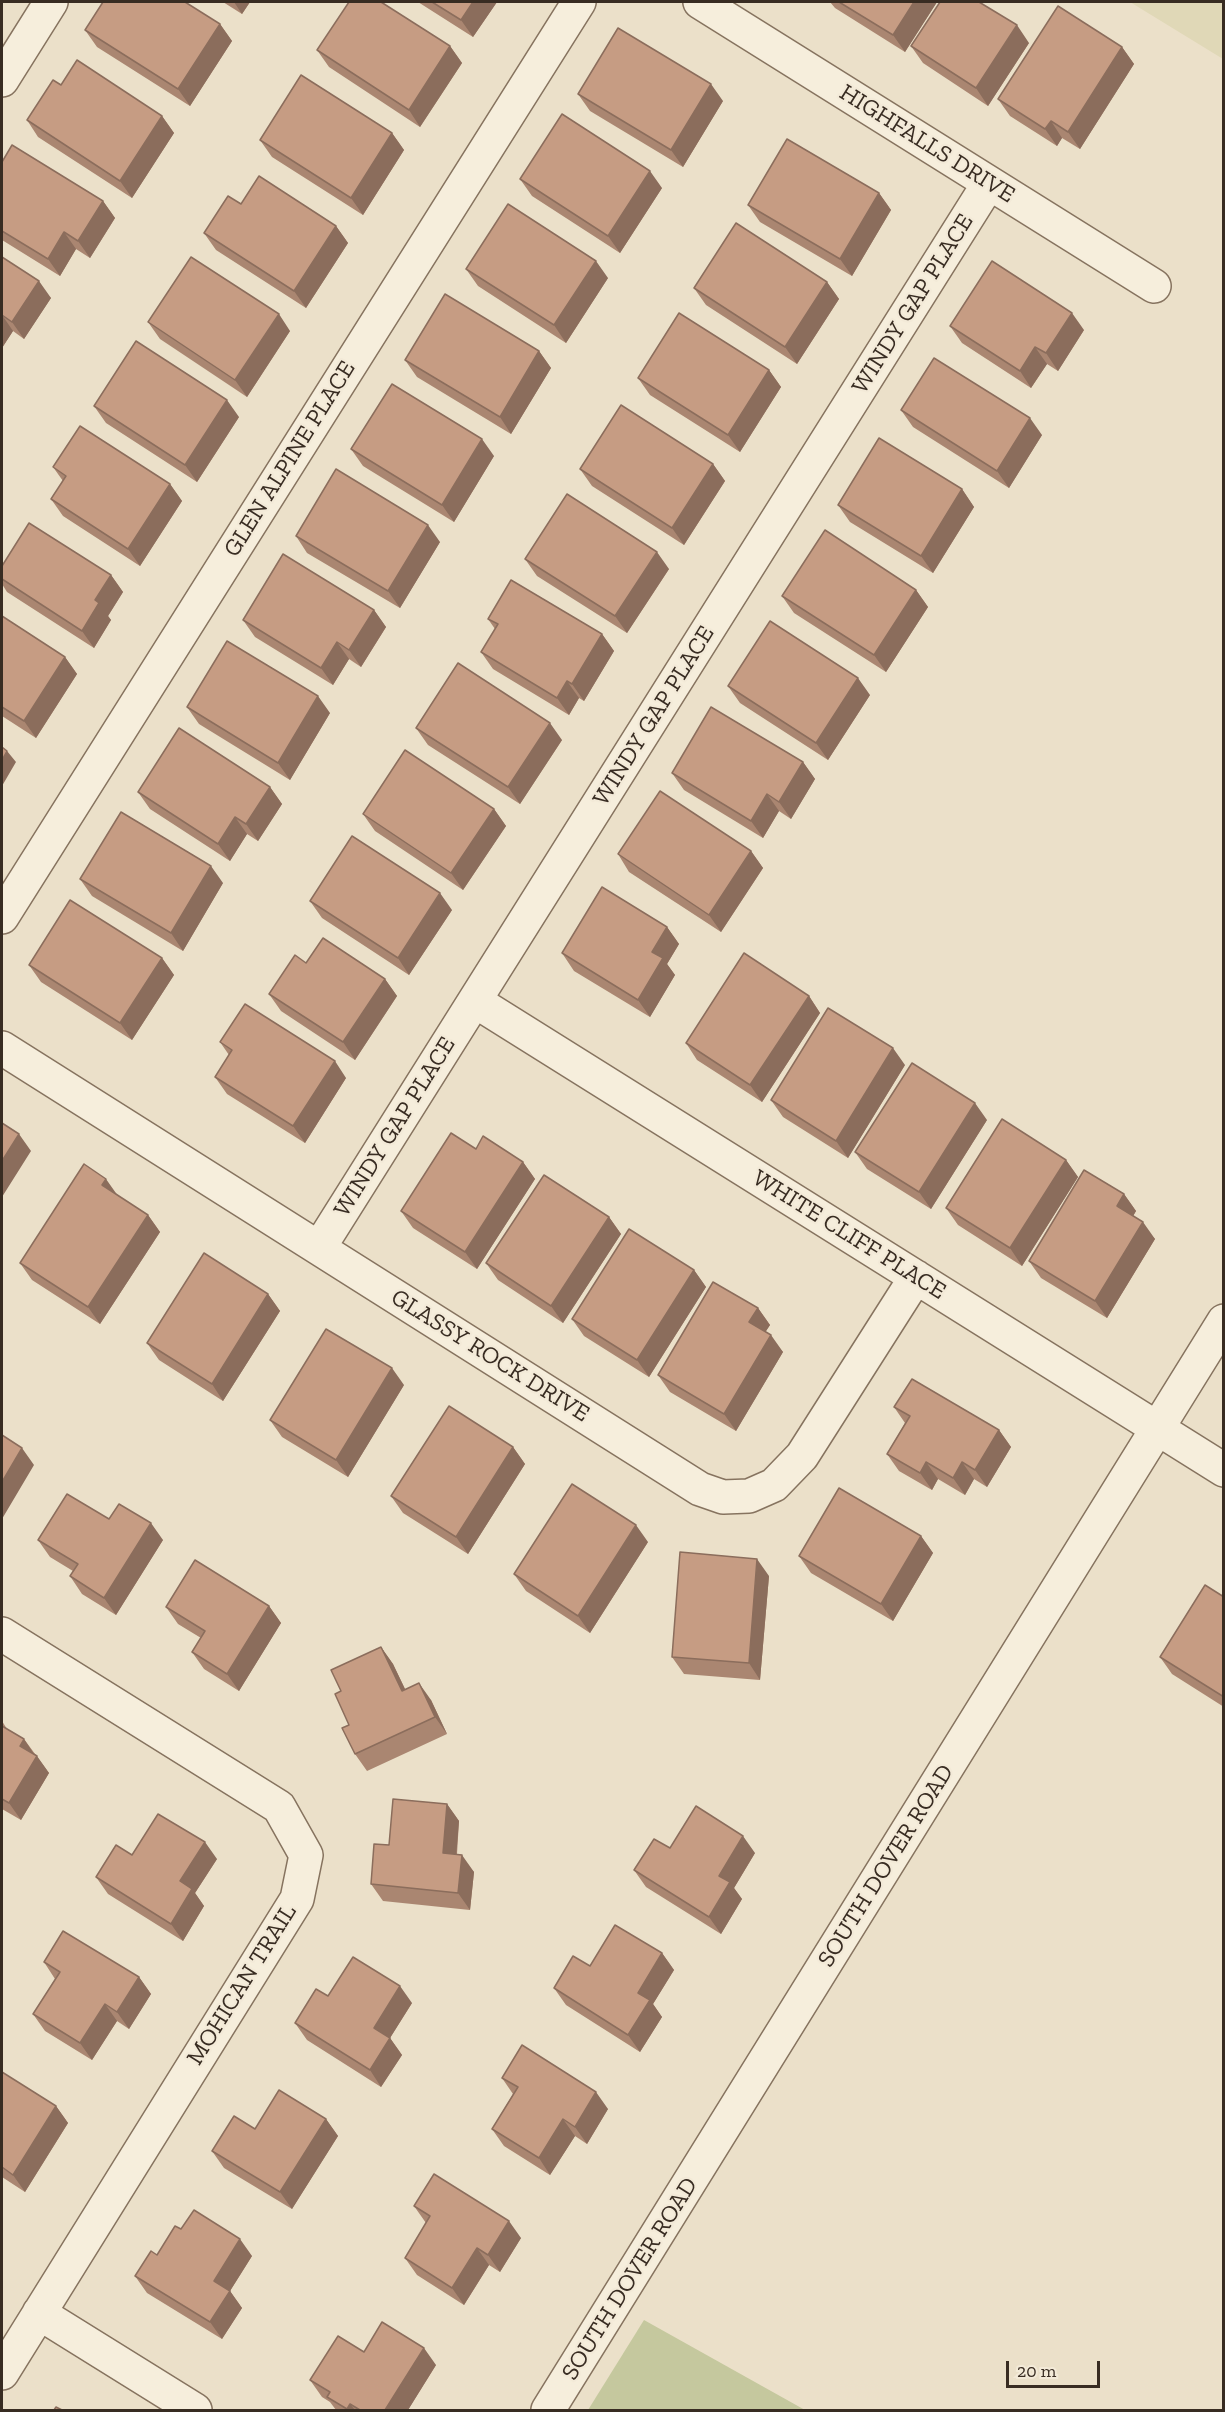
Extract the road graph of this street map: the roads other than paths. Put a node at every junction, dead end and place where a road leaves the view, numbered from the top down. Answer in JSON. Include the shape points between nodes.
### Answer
{"nodes":[{"id":1,"x":51,"y":2,"type":"edge"},
{"id":2,"x":579,"y":2,"type":"edge"},
{"id":3,"x":700,"y":2,"type":"edge"},
{"id":4,"x":2,"y":80,"type":"edge"},
{"id":5,"x":989,"y":183,"type":"junction"},
{"id":6,"x":1154,"y":286,"type":"dead end"},
{"id":7,"x":2,"y":917,"type":"edge"},
{"id":8,"x":475,"y":1001,"type":"junction"},
{"id":9,"x":2,"y":1048,"type":"edge"},
{"id":10,"x":319,"y":1248,"type":"junction"},
{"id":11,"x":916,"y":1277,"type":"junction"},
{"id":12,"x":1224,"y":1321,"type":"edge"},
{"id":13,"x":1156,"y":1428,"type":"junction"},
{"id":14,"x":1224,"y":1470,"type":"edge"},
{"id":15,"x":2,"y":1634,"type":"edge"},
{"id":16,"x":39,"y":2313,"type":"junction"},
{"id":17,"x":2,"y":2373,"type":"edge"},
{"id":18,"x":195,"y":2410,"type":"edge"},
{"id":19,"x":548,"y":2410,"type":"edge"}],
"edges":[{"from":1,"to":4,"type":"street"},
{"from":2,"to":7,"type":"street","name":"GLEN ALPINE PLACE"},
{"from":3,"to":5,"type":"street","name":"HIGHFALLS DRIVE"},
{"from":5,"to":6,"type":"street","name":"HIGHFALLS DRIVE"},
{"from":5,"to":8,"type":"street","name":"WINDY GAP PLACE"},
{"from":8,"to":10,"type":"street","name":"WINDY GAP PLACE"},
{"from":8,"to":11,"type":"street","name":"WHITE CLIFF PLACE"},
{"from":9,"to":10,"type":"street","name":"GLASSY ROCK DRIVE"},
{"from":10,"to":11,"type":"street","name":"GLASSY ROCK DRIVE","via":[[700,1489],[723,1497],[749,1496],[774,1485],[802,1456]]},
{"from":11,"to":13,"type":"street","name":"WHITE CLIFF PLACE"},
{"from":12,"to":13,"type":"street","name":"SOUTH DOVER ROAD"},
{"from":13,"to":14,"type":"street","name":"WHITE CLIFF PLACE"},
{"from":13,"to":19,"type":"street","name":"SOUTH DOVER ROAD"},
{"from":15,"to":16,"type":"street","name":"MOHICAN TRAIL","via":[[279,1807],[306,1855],[297,1899]]},
{"from":16,"to":17,"type":"street","name":"MOHICAN TRAIL"},
{"from":16,"to":18,"type":"street"}]}
